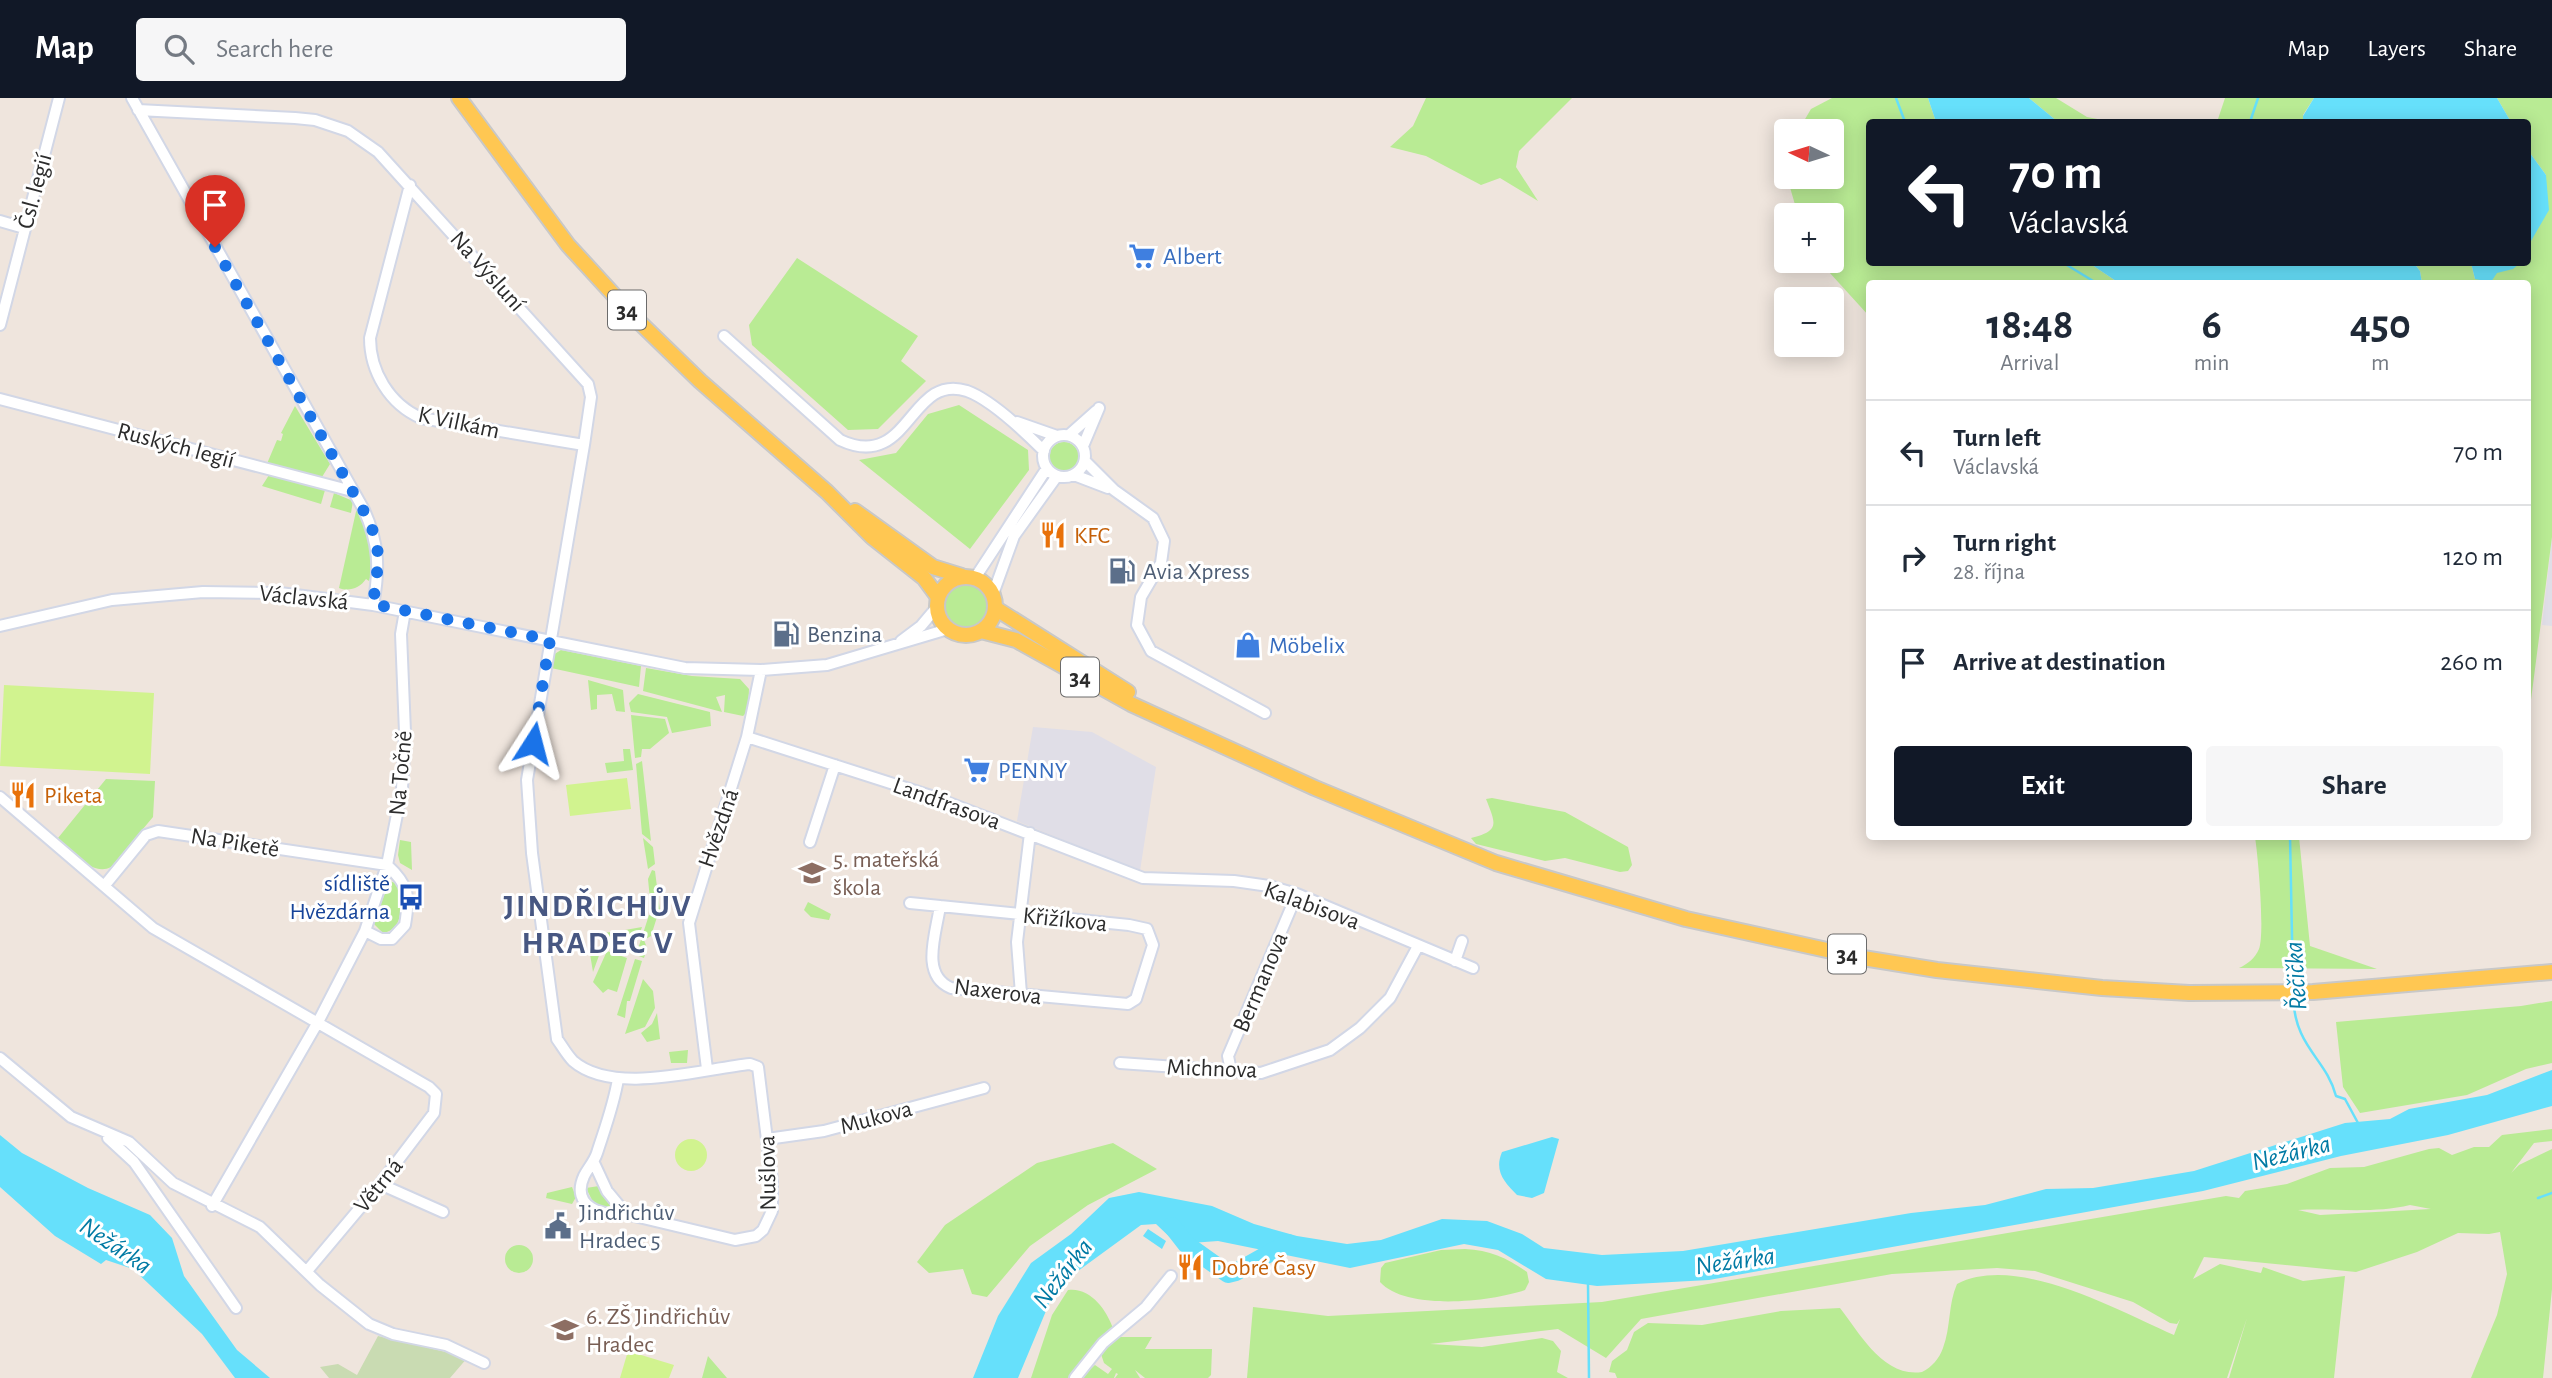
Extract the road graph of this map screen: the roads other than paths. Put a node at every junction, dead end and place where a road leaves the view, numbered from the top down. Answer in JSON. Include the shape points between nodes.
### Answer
{"nodes":[{"id":1,"x":59,"y":98,"type":"edge"},
{"id":2,"x":132,"y":98,"type":"edge"},
{"id":3,"x":459,"y":98,"type":"edge"},
{"id":4,"x":138,"y":110,"type":"junction"},
{"id":5,"x":410,"y":185,"type":"junction"},
{"id":6,"x":0,"y":222,"type":"edge"},
{"id":7,"x":24,"y":228,"type":"junction"},
{"id":8,"x":0,"y":325,"type":"edge"},
{"id":9,"x":724,"y":336,"type":"dead end"},
{"id":10,"x":0,"y":399,"type":"edge"},
{"id":11,"x":1011,"y":419,"type":"junction"},
{"id":12,"x":1069,"y":435,"type":"junction"},
{"id":13,"x":1057,"y":436,"type":"junction"},
{"id":14,"x":584,"y":445,"type":"junction"},
{"id":15,"x":1083,"y":446,"type":"junction"},
{"id":16,"x":1044,"y":450,"type":"junction"},
{"id":17,"x":1085,"y":461,"type":"junction"},
{"id":18,"x":1047,"y":468,"type":"junction"},
{"id":19,"x":1073,"y":475,"type":"junction"},
{"id":20,"x":1057,"y":476,"type":"junction"},
{"id":21,"x":1114,"y":490,"type":"junction"},
{"id":22,"x":352,"y":491,"type":"junction"},
{"id":23,"x":827,"y":492,"type":"junction"},
{"id":24,"x":969,"y":577,"type":"junction"},
{"id":25,"x":994,"y":601,"type":"junction"},
{"id":26,"x":937,"y":602,"type":"junction"},
{"id":27,"x":373,"y":604,"type":"junction"},
{"id":28,"x":405,"y":611,"type":"junction"},
{"id":29,"x":0,"y":626,"type":"edge"},
{"id":30,"x":948,"y":629,"type":"junction"},
{"id":31,"x":981,"y":631,"type":"junction"},
{"id":32,"x":550,"y":640,"type":"junction"},
{"id":33,"x":897,"y":645,"type":"junction"},
{"id":34,"x":761,"y":670,"type":"junction"},
{"id":35,"x":1265,"y":713,"type":"dead end"},
{"id":36,"x":1180,"y":724,"type":"junction"},
{"id":37,"x":747,"y":737,"type":"junction"},
{"id":38,"x":835,"y":765,"type":"junction"},
{"id":39,"x":0,"y":797,"type":"edge"},
{"id":40,"x":1030,"y":833,"type":"junction"},
{"id":41,"x":810,"y":842,"type":"dead end"},
{"id":42,"x":387,"y":865,"type":"junction"},
{"id":43,"x":1143,"y":878,"type":"joint"},
{"id":44,"x":105,"y":885,"type":"junction"},
{"id":45,"x":1297,"y":894,"type":"junction"},
{"id":46,"x":910,"y":903,"type":"dead end"},
{"id":47,"x":940,"y":906,"type":"junction"},
{"id":48,"x":1021,"y":915,"type":"junction"},
{"id":49,"x":365,"y":931,"type":"junction"},
{"id":50,"x":1462,"y":941,"type":"dead end"},
{"id":51,"x":1418,"y":946,"type":"junction"},
{"id":52,"x":1454,"y":961,"type":"junction"},
{"id":53,"x":1473,"y":968,"type":"dead end"},
{"id":54,"x":2552,"y":972,"type":"edge"},
{"id":55,"x":1021,"y":994,"type":"junction"},
{"id":56,"x":1136,"y":999,"type":"joint"},
{"id":57,"x":317,"y":1022,"type":"junction"},
{"id":58,"x":0,"y":1058,"type":"edge"},
{"id":59,"x":1120,"y":1063,"type":"dead end"},
{"id":60,"x":707,"y":1069,"type":"junction"},
{"id":61,"x":1231,"y":1071,"type":"junction"},
{"id":62,"x":618,"y":1079,"type":"junction"},
{"id":63,"x":984,"y":1088,"type":"dead end"},
{"id":64,"x":102,"y":1132,"type":"junction"},
{"id":65,"x":767,"y":1139,"type":"junction"},
{"id":66,"x":594,"y":1163,"type":"junction"},
{"id":67,"x":380,"y":1184,"type":"junction"},
{"id":68,"x":212,"y":1206,"type":"junction"},
{"id":69,"x":443,"y":1212,"type":"dead end"},
{"id":70,"x":626,"y":1214,"type":"junction"},
{"id":71,"x":307,"y":1270,"type":"junction"},
{"id":72,"x":1171,"y":1276,"type":"dead end"},
{"id":73,"x":236,"y":1308,"type":"dead end"},
{"id":74,"x":484,"y":1363,"type":"dead end"},
{"id":75,"x":1075,"y":1378,"type":"edge"}],
"edges":[{"from":1,"to":7,"type":"street","name":"Čsl. legií"},
{"from":2,"to":4,"type":"street"},
{"from":3,"to":23,"type":"main road","number":"34","via":[[568,245],[625,309]]},
{"from":4,"to":5,"type":"street","name":"Na Výsluní","via":[[295,118],[332,125],[366,142]]},
{"from":4,"to":22,"type":"street"},
{"from":5,"to":14,"type":"street","name":"Na Výsluní","via":[[585,377],[591,397]]},
{"from":5,"to":14,"type":"street","name":"K Vilkám","via":[[370,338],[373,362],[386,389],[421,418]]},
{"from":6,"to":7,"type":"street"},
{"from":7,"to":8,"type":"street","name":"Čsl. legií"},
{"from":9,"to":11,"type":"street","via":[[840,440],[856,447],[875,448],[896,437],[933,394],[949,390],[967,391]]},
{"from":10,"to":22,"type":"street","name":"Ruských legií"},
{"from":11,"to":13,"type":"street"},
{"from":11,"to":16,"type":"street"},
{"from":12,"to":13,"type":"street"},
{"from":12,"to":15,"type":"street"},
{"from":12,"to":15,"type":"street","via":[[1099,408]]},
{"from":13,"to":16,"type":"street"},
{"from":14,"to":32,"type":"street","name":"Na Výsluní"},
{"from":15,"to":17,"type":"street"},
{"from":16,"to":18,"type":"street"},
{"from":17,"to":19,"type":"street"},
{"from":17,"to":21,"type":"street"},
{"from":18,"to":20,"type":"street"},
{"from":18,"to":24,"type":"street"},
{"from":19,"to":20,"type":"street"},
{"from":19,"to":21,"type":"street"},
{"from":20,"to":25,"type":"street","via":[[1014,536]]},
{"from":21,"to":35,"type":"street","via":[[1153,518],[1164,541],[1161,563],[1141,597],[1137,625],[1151,651]]},
{"from":22,"to":27,"type":"street","via":[[378,548]]},
{"from":23,"to":24,"type":"main road","number":"34","via":[[933,567]]},
{"from":23,"to":26,"type":"main road","number":"34","via":[[872,537],[924,578]]},
{"from":24,"to":25,"type":"main road"},
{"from":24,"to":26,"type":"main road","via":[[946,584]]},
{"from":25,"to":31,"type":"main road","via":[[990,622]]},
{"from":25,"to":36,"type":"main road","number":"34"},
{"from":26,"to":30,"type":"main road"},
{"from":26,"to":33,"type":"street","name":"Václavská","via":[[921,626]]},
{"from":27,"to":28,"type":"street","name":"Václavská"},
{"from":27,"to":29,"type":"street","name":"Václavská","via":[[280,593],[203,592],[112,600]]},
{"from":28,"to":32,"type":"street","name":"Václavská"},
{"from":28,"to":42,"type":"street","name":"Na Točně","via":[[401,634],[402,789]]},
{"from":30,"to":31,"type":"main road","via":[[964,635]]},
{"from":30,"to":33,"type":"street","name":"Václavská"},
{"from":31,"to":36,"type":"main road","number":"34","via":[[1016,640],[1131,704]]},
{"from":32,"to":34,"type":"street","name":"Václavská","via":[[685,668]]},
{"from":32,"to":62,"type":"street","name":"Na Výsluní","via":[[527,779],[547,979],[557,1039],[572,1060]]},
{"from":33,"to":34,"type":"street","name":"Václavská","via":[[827,665]]},
{"from":34,"to":37,"type":"street","name":"Hvězdná"},
{"from":36,"to":54,"type":"main road","number":"34","via":[[1315,788],[1496,863],[1686,919],[1863,958],[2102,988],[2189,993],[2314,992]]},
{"from":37,"to":38,"type":"street","name":"Landfrasova"},
{"from":37,"to":60,"type":"street","name":"Hvězdná","via":[[689,923]]},
{"from":38,"to":40,"type":"street","name":"Landfrasova"},
{"from":38,"to":41,"type":"street"},
{"from":39,"to":44,"type":"street"},
{"from":40,"to":43,"type":"street","name":"Landfrasova"},
{"from":40,"to":48,"type":"street"},
{"from":42,"to":44,"type":"street","name":"Na Piketě","via":[[158,831],[146,835]]},
{"from":42,"to":49,"type":"street","name":"Na Točně"},
{"from":42,"to":49,"type":"street","via":[[403,880],[407,891],[405,925],[392,939]]},
{"from":43,"to":45,"type":"street","name":"Kalabisova","via":[[1234,881]]},
{"from":44,"to":57,"type":"street","via":[[153,928]]},
{"from":45,"to":51,"type":"street","name":"Kalabisova"},
{"from":45,"to":61,"type":"street","name":"Bermanova","via":[[1228,1056]]},
{"from":46,"to":47,"type":"street","name":"Křižíkova"},
{"from":47,"to":48,"type":"street","name":"Křižíkova"},
{"from":47,"to":55,"type":"street","name":"Naxerova","via":[[932,971],[939,983]]},
{"from":48,"to":55,"type":"street","via":[[1017,942]]},
{"from":48,"to":56,"type":"street","name":"Křižíkova","via":[[1147,929],[1153,944]]},
{"from":49,"to":57,"type":"street"},
{"from":50,"to":52,"type":"street"},
{"from":51,"to":52,"type":"street","name":"Kalabisova"},
{"from":51,"to":61,"type":"street","name":"Michnova","via":[[1390,998],[1330,1050],[1261,1073]]},
{"from":52,"to":53,"type":"street","name":"Kalabisova"},
{"from":55,"to":56,"type":"street","name":"Naxerova","via":[[1122,1005]]},
{"from":57,"to":67,"type":"street","name":"Větrná","via":[[436,1094],[433,1113]]},
{"from":57,"to":68,"type":"street"},
{"from":58,"to":64,"type":"street","via":[[71,1117]]},
{"from":59,"to":61,"type":"street","name":"Michnova"},
{"from":60,"to":62,"type":"street"},
{"from":60,"to":65,"type":"street","name":"Nušlova","via":[[758,1067]]},
{"from":62,"to":66,"type":"street"},
{"from":63,"to":65,"type":"street","name":"Mukova","via":[[824,1131]]},
{"from":64,"to":68,"type":"street","via":[[129,1142],[173,1183]]},
{"from":64,"to":73,"type":"street","via":[[134,1162]]},
{"from":65,"to":70,"type":"street","name":"Nušlova","via":[[772,1211],[756,1236],[735,1240]]},
{"from":66,"to":70,"type":"street","via":[[607,1191]]},
{"from":66,"to":70,"type":"street","name":"Nušlova","via":[[582,1185],[587,1203],[600,1214]]},
{"from":67,"to":69,"type":"street"},
{"from":67,"to":71,"type":"street","name":"Větrná"},
{"from":68,"to":71,"type":"street","via":[[260,1227]]},
{"from":71,"to":74,"type":"street","via":[[369,1324],[446,1345]]},
{"from":72,"to":75,"type":"street","via":[[1146,1307],[1103,1343]]}]}
